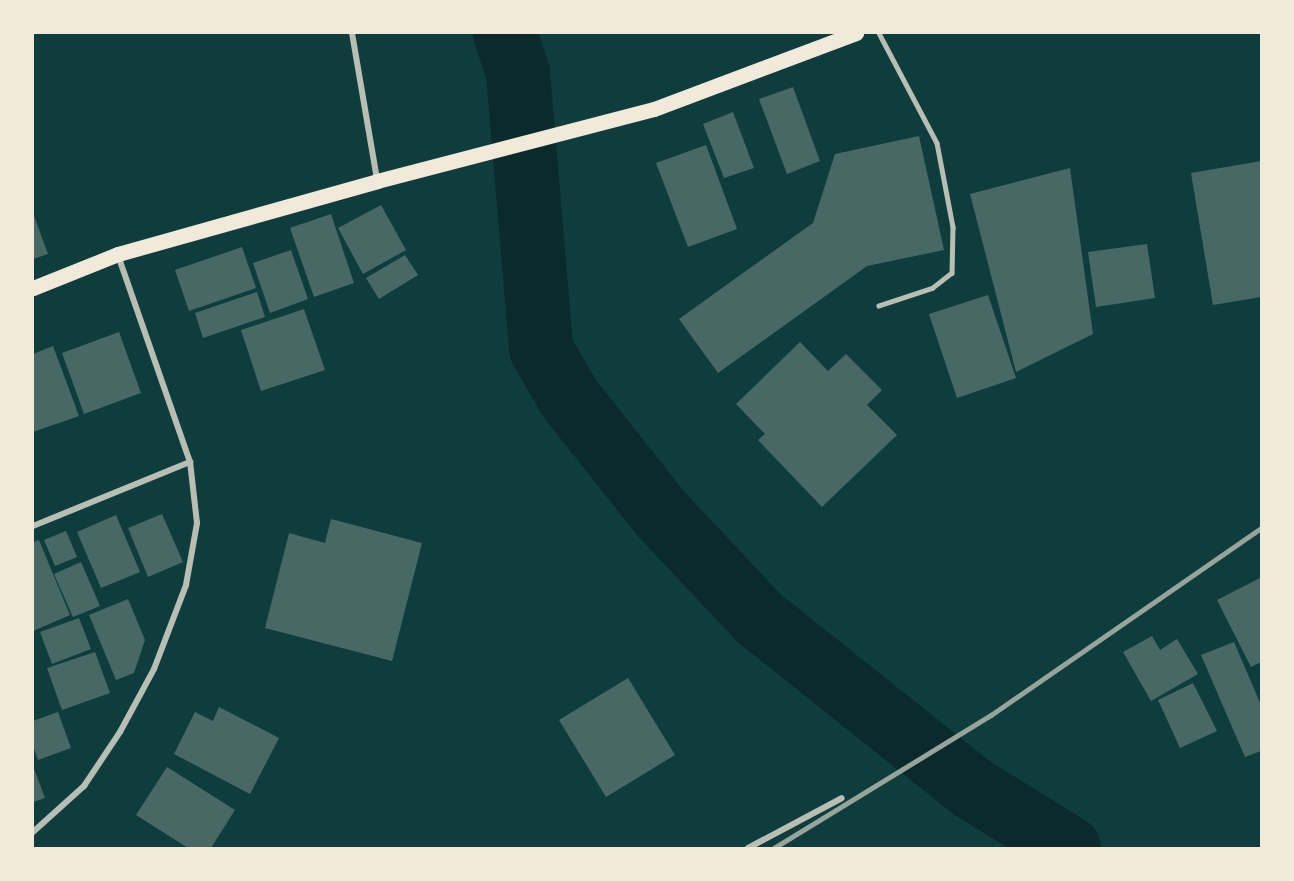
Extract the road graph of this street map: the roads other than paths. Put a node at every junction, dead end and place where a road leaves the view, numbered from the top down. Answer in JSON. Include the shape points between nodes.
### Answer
{"nodes":[{"id":1,"x":352,"y":33,"type":"edge"},
{"id":2,"x":856,"y":33,"type":"edge"},
{"id":3,"x":879,"y":33,"type":"edge"},
{"id":4,"x":377,"y":181,"type":"junction"},
{"id":5,"x":118,"y":254,"type":"junction"},
{"id":6,"x":33,"y":288,"type":"edge"},
{"id":7,"x":879,"y":306,"type":"dead end"},
{"id":8,"x":190,"y":462,"type":"junction"},
{"id":9,"x":33,"y":526,"type":"edge"},
{"id":10,"x":842,"y":798,"type":"dead end"},
{"id":11,"x":33,"y":832,"type":"edge"},
{"id":12,"x":748,"y":848,"type":"edge"}],
"edges":[{"from":1,"to":4,"type":"street"},
{"from":2,"to":4,"type":"main road","via":[[654,109]]},
{"from":3,"to":7,"type":"lane","via":[[937,143],[954,227],[952,273],[933,288]]},
{"from":4,"to":5,"type":"main road"},
{"from":5,"to":6,"type":"main road"},
{"from":5,"to":8,"type":"street"},
{"from":8,"to":9,"type":"street"},
{"from":8,"to":11,"type":"street","via":[[197,523],[186,585],[154,669],[120,732],[84,786]]},
{"from":10,"to":12,"type":"street"}]}
